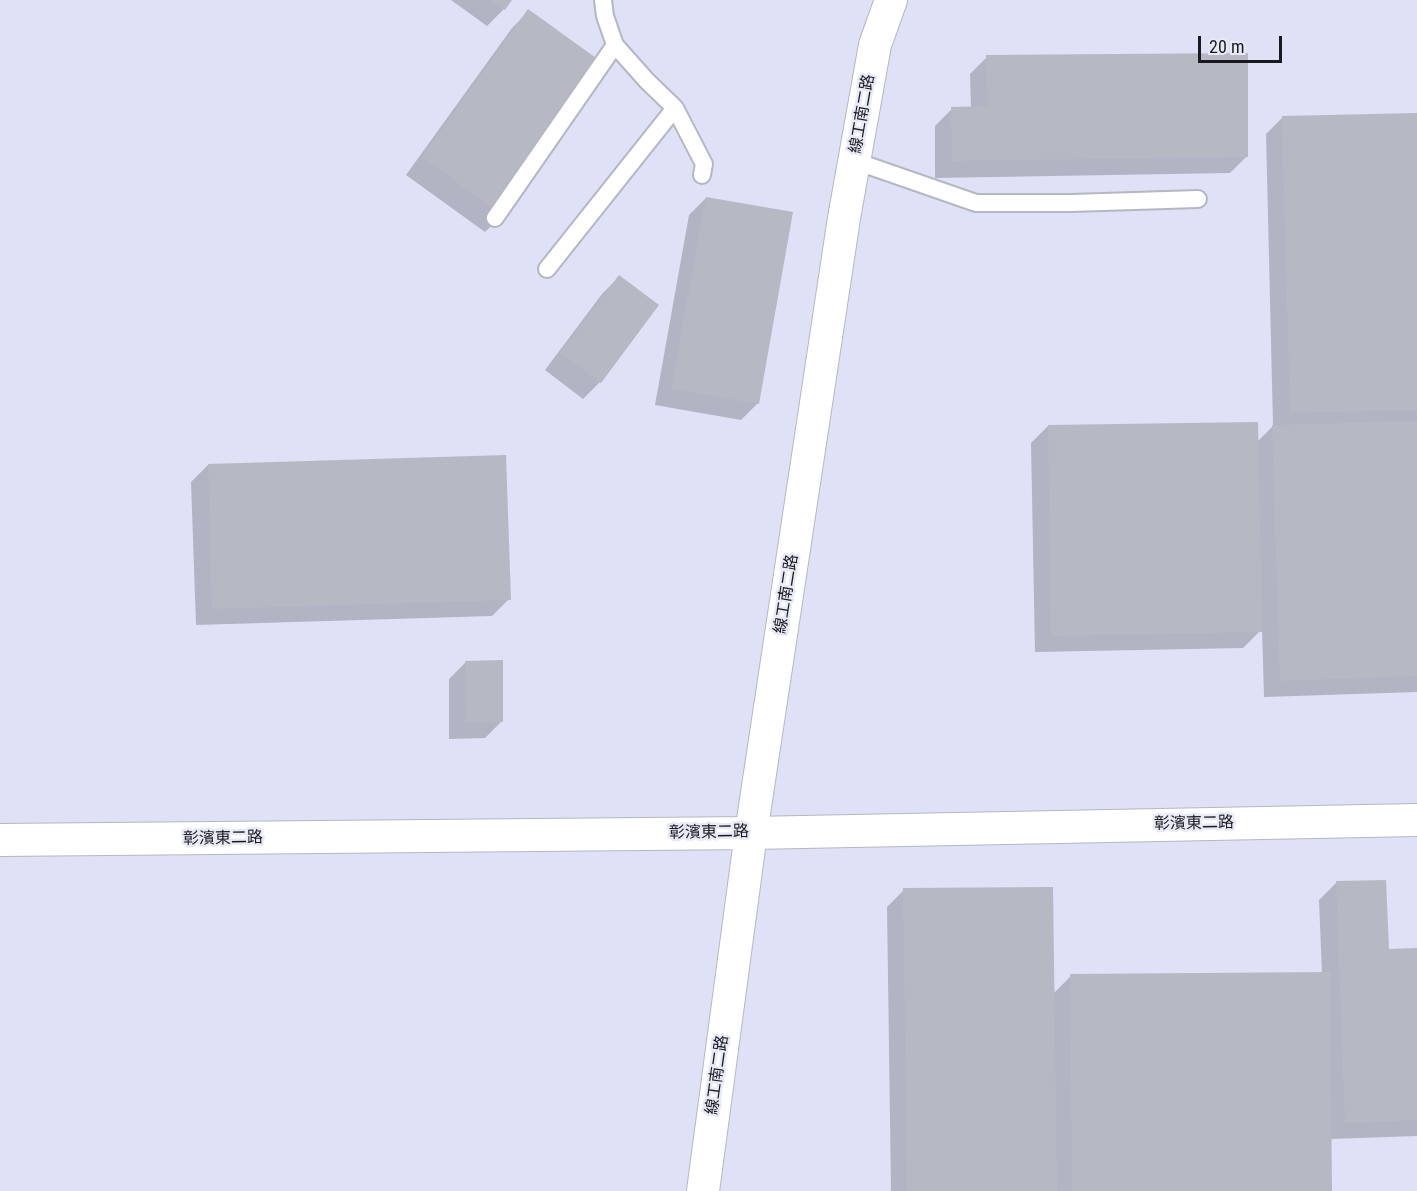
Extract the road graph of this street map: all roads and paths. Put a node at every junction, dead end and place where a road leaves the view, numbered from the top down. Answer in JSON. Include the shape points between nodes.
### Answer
{"nodes":[{"id":1,"x":603,"y":0,"type":"edge"},
{"id":2,"x":891,"y":0,"type":"edge"},
{"id":3,"x":615,"y":45,"type":"junction"},
{"id":4,"x":675,"y":108,"type":"junction"},
{"id":5,"x":855,"y":161,"type":"junction"},
{"id":6,"x":702,"y":174,"type":"dead end"},
{"id":7,"x":1198,"y":199,"type":"dead end"},
{"id":8,"x":495,"y":218,"type":"dead end"},
{"id":9,"x":547,"y":269,"type":"dead end"},
{"id":10,"x":1417,"y":819,"type":"edge"},
{"id":11,"x":751,"y":833,"type":"junction"},
{"id":12,"x":0,"y":840,"type":"edge"},
{"id":13,"x":703,"y":1191,"type":"edge"}],
"edges":[{"from":1,"to":3,"type":"lane"},
{"from":2,"to":5,"type":"street","name":"線工南二路","via":[[875,45]]},
{"from":3,"to":4,"type":"lane"},
{"from":3,"to":8,"type":"lane"},
{"from":4,"to":6,"type":"lane","via":[[704,164]]},
{"from":4,"to":9,"type":"lane"},
{"from":5,"to":7,"type":"lane","via":[[976,203]]},
{"from":5,"to":11,"type":"street","name":"線工南二路"},
{"from":10,"to":11,"type":"street","name":"彰濱東二路"},
{"from":11,"to":12,"type":"street","name":"彰濱東二路"},
{"from":11,"to":13,"type":"street","name":"線工南二路"}]}
